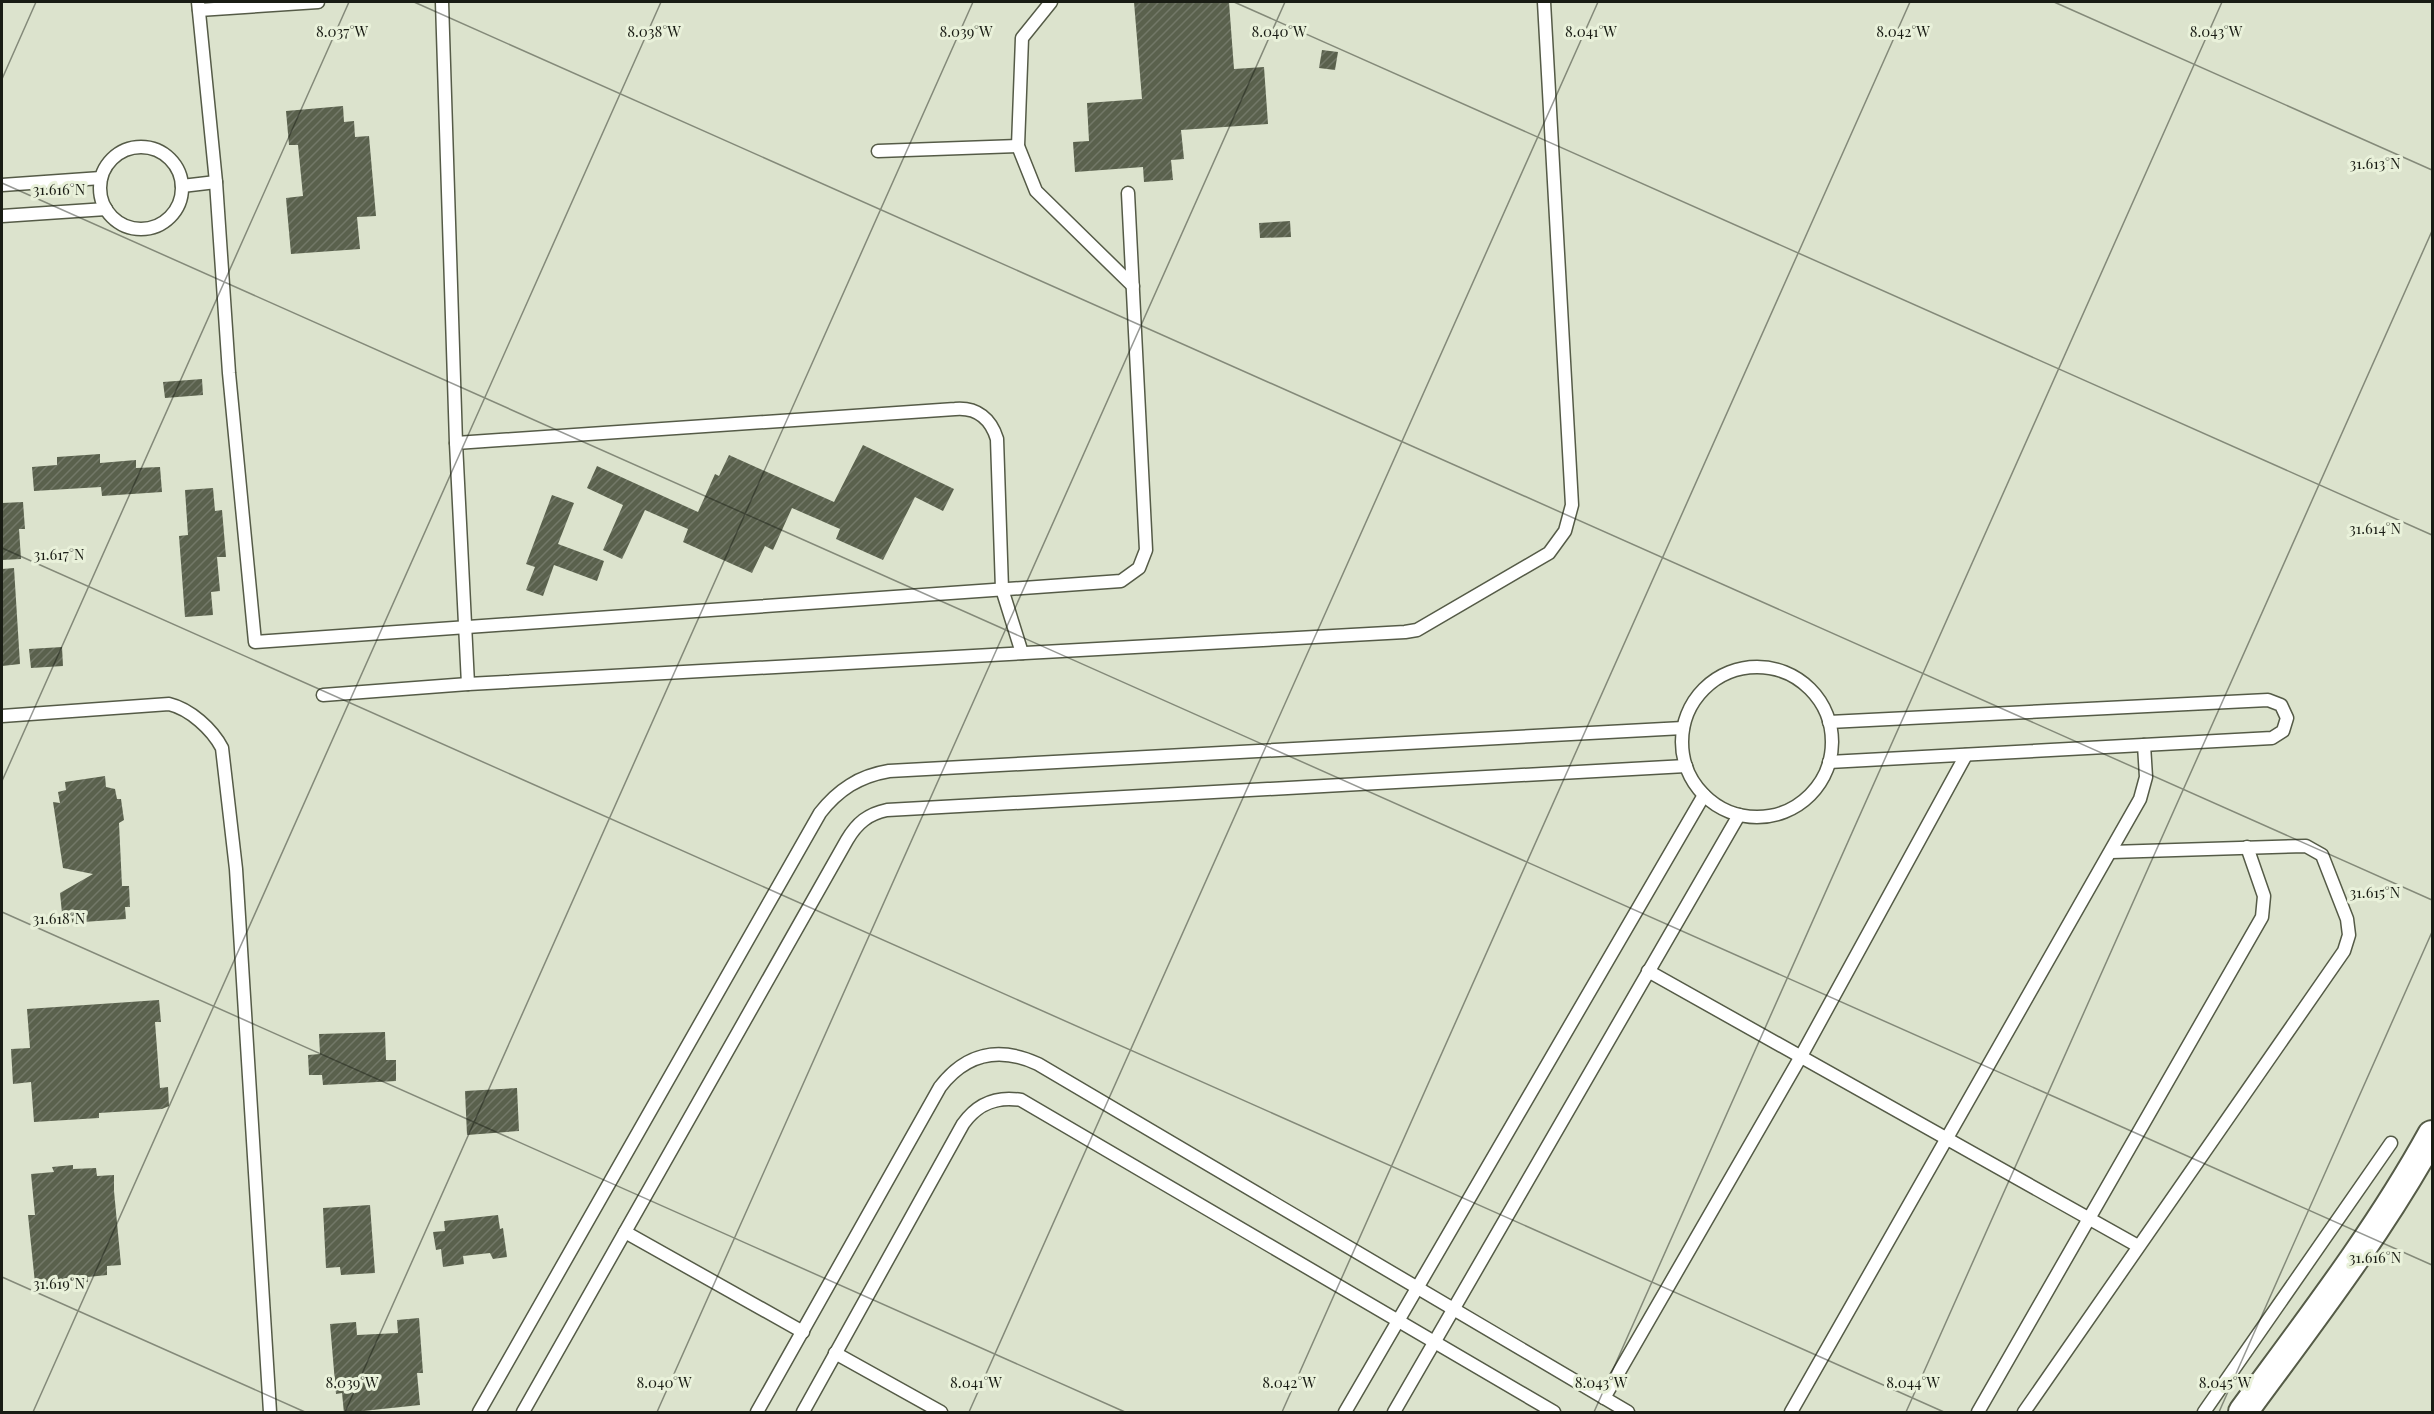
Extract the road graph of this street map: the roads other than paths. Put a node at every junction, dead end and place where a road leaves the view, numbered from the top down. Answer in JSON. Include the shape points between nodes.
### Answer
{"nodes":[{"id":1,"x":318,"y":2,"type":"edge"},
{"id":2,"x":442,"y":2,"type":"edge"},
{"id":3,"x":1051,"y":2,"type":"edge"},
{"id":4,"x":1544,"y":2,"type":"edge"},
{"id":5,"x":198,"y":6,"type":"edge"},
{"id":6,"x":1018,"y":146,"type":"junction"},
{"id":7,"x":878,"y":151,"type":"dead end"},
{"id":8,"x":101,"y":178,"type":"junction"},
{"id":9,"x":216,"y":182,"type":"junction"},
{"id":10,"x":2,"y":185,"type":"edge"},
{"id":11,"x":182,"y":186,"type":"junction"},
{"id":12,"x":1128,"y":193,"type":"dead end"},
{"id":13,"x":106,"y":209,"type":"junction"},
{"id":14,"x":2,"y":216,"type":"edge"},
{"id":15,"x":1133,"y":286,"type":"junction"},
{"id":16,"x":456,"y":443,"type":"junction"},
{"id":17,"x":1002,"y":589,"type":"junction"},
{"id":18,"x":466,"y":627,"type":"junction"},
{"id":19,"x":1022,"y":653,"type":"junction"},
{"id":20,"x":468,"y":684,"type":"junction"},
{"id":21,"x":323,"y":695,"type":"dead end"},
{"id":22,"x":2,"y":716,"type":"edge"},
{"id":23,"x":1829,"y":722,"type":"junction"},
{"id":24,"x":1683,"y":728,"type":"junction"},
{"id":25,"x":2144,"y":745,"type":"junction"},
{"id":26,"x":1966,"y":755,"type":"junction"},
{"id":27,"x":1829,"y":762,"type":"junction"},
{"id":28,"x":1686,"y":766,"type":"junction"},
{"id":29,"x":1704,"y":795,"type":"junction"},
{"id":30,"x":1739,"y":815,"type":"junction"},
{"id":31,"x":2247,"y":847,"type":"junction"},
{"id":32,"x":2111,"y":852,"type":"junction"},
{"id":33,"x":1648,"y":971,"type":"junction"},
{"id":34,"x":1800,"y":1058,"type":"junction"},
{"id":35,"x":2433,"y":1135,"type":"edge"},
{"id":36,"x":1947,"y":1139,"type":"junction"},
{"id":37,"x":2391,"y":1143,"type":"dead end"},
{"id":38,"x":2090,"y":1219,"type":"junction"},
{"id":39,"x":625,"y":1233,"type":"junction"},
{"id":40,"x":2138,"y":1246,"type":"junction"},
{"id":41,"x":1417,"y":1286,"type":"junction"},
{"id":42,"x":1453,"y":1308,"type":"junction"},
{"id":43,"x":1397,"y":1321,"type":"junction"},
{"id":44,"x":803,"y":1332,"type":"junction"},
{"id":45,"x":1433,"y":1342,"type":"junction"},
{"id":46,"x":835,"y":1353,"type":"junction"},
{"id":47,"x":1604,"y":1398,"type":"junction"},
{"id":48,"x":270,"y":1413,"type":"edge"},
{"id":49,"x":479,"y":1413,"type":"edge"},
{"id":50,"x":524,"y":1413,"type":"edge"},
{"id":51,"x":757,"y":1413,"type":"edge"},
{"id":52,"x":802,"y":1413,"type":"edge"},
{"id":53,"x":941,"y":1413,"type":"edge"},
{"id":54,"x":1345,"y":1413,"type":"edge"},
{"id":55,"x":1394,"y":1413,"type":"edge"},
{"id":56,"x":1554,"y":1413,"type":"edge"},
{"id":57,"x":1628,"y":1413,"type":"edge"},
{"id":58,"x":1791,"y":1413,"type":"edge"},
{"id":59,"x":1978,"y":1413,"type":"edge"},
{"id":60,"x":2024,"y":1413,"type":"edge"},
{"id":61,"x":2204,"y":1413,"type":"edge"},
{"id":62,"x":2243,"y":1413,"type":"edge"}],
"edges":[{"from":1,"to":5,"type":"lane"},
{"from":2,"to":16,"type":"lane"},
{"from":3,"to":6,"type":"lane","via":[[1022,38]]},
{"from":4,"to":19,"type":"lane","via":[[1572,505],[1558,543],[1537,561],[1417,630]]},
{"from":5,"to":9,"type":"lane"},
{"from":6,"to":7,"type":"lane"},
{"from":6,"to":15,"type":"lane","via":[[1036,191]]},
{"from":8,"to":10,"type":"lane"},
{"from":8,"to":11,"type":"lane","via":[[114,157],[123,151],[151,148],[171,160]]},
{"from":8,"to":13,"type":"lane","via":[[100,191]]},
{"from":9,"to":11,"type":"lane"},
{"from":9,"to":18,"type":"lane","via":[[229,373],[255,642]]},
{"from":11,"to":13,"type":"lane","via":[[178,205],[170,217],[147,228],[120,223]]},
{"from":12,"to":15,"type":"lane"},
{"from":13,"to":14,"type":"lane"},
{"from":15,"to":17,"type":"lane","via":[[1146,550],[1139,568],[1121,580]]},
{"from":16,"to":17,"type":"lane","via":[[970,410],[985,417],[997,440]]},
{"from":16,"to":18,"type":"lane"},
{"from":17,"to":18,"type":"lane"},
{"from":17,"to":19,"type":"lane"},
{"from":18,"to":20,"type":"lane"},
{"from":19,"to":20,"type":"lane"},
{"from":20,"to":21,"type":"lane"},
{"from":22,"to":48,"type":"lane","via":[[169,704],[185,709],[215,736],[222,748],[236,869]]},
{"from":23,"to":24,"type":"lane","via":[[1816,696],[1795,677],[1753,667],[1726,674],[1702,690]]},
{"from":23,"to":25,"type":"lane","via":[[2268,700],[2281,705],[2287,718],[2283,730],[2272,738]]},
{"from":23,"to":27,"type":"lane"},
{"from":24,"to":28,"type":"lane"},
{"from":24,"to":49,"type":"lane","via":[[889,771],[854,782],[820,813]]},
{"from":25,"to":26,"type":"lane"},
{"from":25,"to":32,"type":"lane","via":[[2144,788]]},
{"from":26,"to":27,"type":"lane"},
{"from":26,"to":34,"type":"lane"},
{"from":27,"to":30,"type":"lane","via":[[1816,788],[1795,807],[1768,816]]},
{"from":28,"to":29,"type":"lane"},
{"from":28,"to":39,"type":"lane","via":[[887,810],[869,816],[847,840]]},
{"from":29,"to":30,"type":"lane"},
{"from":29,"to":41,"type":"lane"},
{"from":30,"to":33,"type":"lane"},
{"from":31,"to":32,"type":"lane"},
{"from":31,"to":38,"type":"lane","via":[[2264,896],[2262,917]]},
{"from":31,"to":40,"type":"lane","via":[[2300,845],[2322,855],[2347,919],[2348,943]]},
{"from":32,"to":36,"type":"lane"},
{"from":33,"to":34,"type":"lane"},
{"from":33,"to":42,"type":"lane"},
{"from":34,"to":36,"type":"lane"},
{"from":34,"to":47,"type":"lane"},
{"from":35,"to":62,"type":"street","via":[[2366,1244]]},
{"from":36,"to":38,"type":"lane"},
{"from":36,"to":58,"type":"lane"},
{"from":37,"to":61,"type":"lane"},
{"from":38,"to":40,"type":"lane"},
{"from":38,"to":59,"type":"lane"},
{"from":39,"to":44,"type":"lane"},
{"from":39,"to":50,"type":"lane"},
{"from":40,"to":60,"type":"lane"},
{"from":41,"to":42,"type":"lane"},
{"from":41,"to":43,"type":"lane"},
{"from":41,"to":44,"type":"lane","via":[[1038,1064],[1001,1053],[965,1062],[940,1087]]},
{"from":42,"to":45,"type":"lane"},
{"from":42,"to":47,"type":"lane"},
{"from":43,"to":45,"type":"lane"},
{"from":43,"to":46,"type":"lane","via":[[1021,1100],[999,1099],[978,1107],[963,1124]]},
{"from":43,"to":54,"type":"lane"},
{"from":44,"to":51,"type":"lane"},
{"from":45,"to":55,"type":"lane"},
{"from":45,"to":56,"type":"lane"},
{"from":46,"to":52,"type":"lane"},
{"from":46,"to":53,"type":"lane"},
{"from":47,"to":57,"type":"lane"}]}
